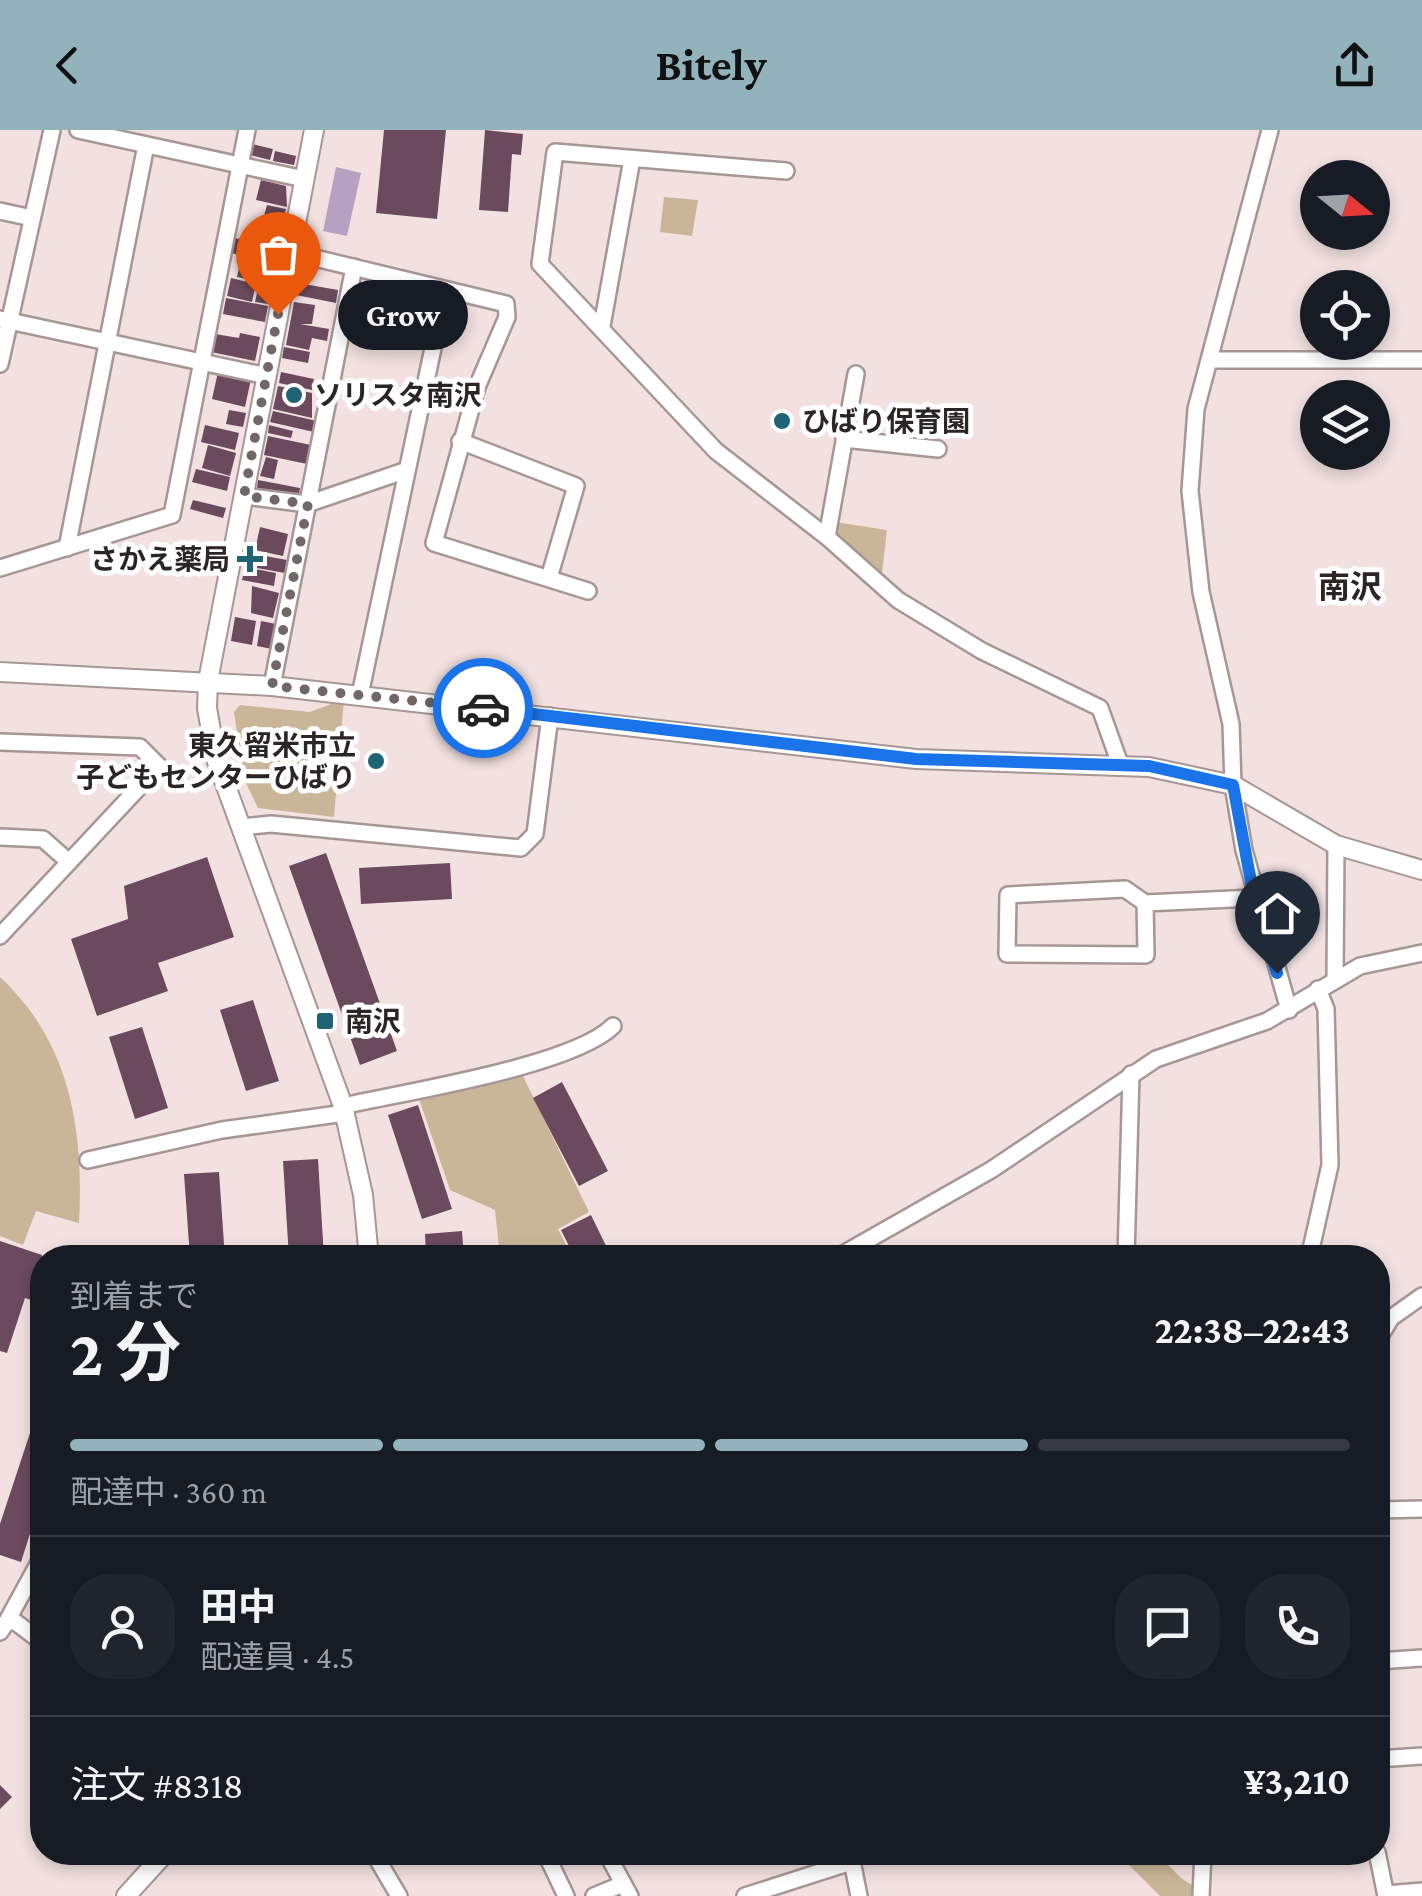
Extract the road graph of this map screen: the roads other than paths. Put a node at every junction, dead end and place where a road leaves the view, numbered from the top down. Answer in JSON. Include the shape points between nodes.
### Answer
{"nodes":[{"id":1,"x":52,"y":130,"type":"edge"},
{"id":2,"x":78,"y":130,"type":"edge"},
{"id":3,"x":248,"y":130,"type":"edge"},
{"id":4,"x":314,"y":130,"type":"edge"},
{"id":5,"x":1270,"y":130,"type":"edge"},
{"id":6,"x":146,"y":145,"type":"junction"},
{"id":7,"x":632,"y":158,"type":"junction"},
{"id":8,"x":241,"y":164,"type":"junction"},
{"id":9,"x":786,"y":171,"type":"dead end"},
{"id":10,"x":304,"y":179,"type":"junction"},
{"id":11,"x":0,"y":212,"type":"edge"},
{"id":12,"x":32,"y":218,"type":"junction"},
{"id":13,"x":290,"y":252,"type":"junction"},
{"id":14,"x":354,"y":267,"type":"junction"},
{"id":15,"x":446,"y":291,"type":"junction"},
{"id":16,"x":5,"y":320,"type":"edge"},
{"id":17,"x":602,"y":326,"type":"junction"},
{"id":18,"x":107,"y":341,"type":"junction"},
{"id":19,"x":1210,"y":360,"type":"junction"},
{"id":20,"x":1422,"y":360,"type":"edge"},
{"id":21,"x":202,"y":361,"type":"junction"},
{"id":22,"x":0,"y":364,"type":"edge"},
{"id":23,"x":856,"y":374,"type":"dead end"},
{"id":24,"x":267,"y":376,"type":"junction"},
{"id":25,"x":844,"y":439,"type":"junction"},
{"id":26,"x":460,"y":440,"type":"junction"},
{"id":27,"x":938,"y":448,"type":"dead end"},
{"id":28,"x":406,"y":470,"type":"junction"},
{"id":29,"x":244,"y":496,"type":"junction"},
{"id":30,"x":308,"y":504,"type":"junction"},
{"id":31,"x":827,"y":537,"type":"junction"},
{"id":32,"x":67,"y":548,"type":"junction"},
{"id":33,"x":0,"y":568,"type":"edge"},
{"id":34,"x":549,"y":578,"type":"junction"},
{"id":35,"x":588,"y":590,"type":"dead end"},
{"id":36,"x":0,"y":672,"type":"edge"},
{"id":37,"x":208,"y":680,"type":"junction"},
{"id":38,"x":272,"y":686,"type":"junction"},
{"id":39,"x":360,"y":695,"type":"junction"},
{"id":40,"x":550,"y":716,"type":"junction"},
{"id":41,"x":0,"y":742,"type":"edge"},
{"id":42,"x":1120,"y":764,"type":"junction"},
{"id":43,"x":1233,"y":785,"type":"junction"},
{"id":44,"x":241,"y":827,"type":"junction"},
{"id":45,"x":0,"y":838,"type":"edge"},
{"id":46,"x":1336,"y":845,"type":"junction"},
{"id":47,"x":69,"y":862,"type":"junction"},
{"id":48,"x":1422,"y":870,"type":"edge"},
{"id":49,"x":1254,"y":898,"type":"junction"},
{"id":50,"x":1145,"y":903,"type":"junction"},
{"id":51,"x":0,"y":936,"type":"edge"},
{"id":52,"x":1422,"y":953,"type":"edge"},
{"id":53,"x":1335,"y":979,"type":"junction"},
{"id":54,"x":1318,"y":989,"type":"junction"},
{"id":55,"x":1289,"y":1010,"type":"junction"},
{"id":56,"x":613,"y":1026,"type":"dead end"},
{"id":57,"x":1131,"y":1074,"type":"junction"},
{"id":58,"x":344,"y":1110,"type":"junction"},
{"id":59,"x":88,"y":1160,"type":"dead end"},
{"id":60,"x":369,"y":1245,"type":"edge"},
{"id":61,"x":859,"y":1245,"type":"edge"},
{"id":62,"x":1126,"y":1245,"type":"edge"},
{"id":63,"x":1312,"y":1245,"type":"edge"},
{"id":64,"x":1422,"y":1296,"type":"edge"},
{"id":65,"x":1390,"y":1321,"type":"edge"},
{"id":66,"x":1422,"y":1509,"type":"edge"},
{"id":67,"x":1390,"y":1510,"type":"edge"},
{"id":68,"x":30,"y":1579,"type":"edge"},
{"id":69,"x":3,"y":1627,"type":"edge"},
{"id":70,"x":30,"y":1632,"type":"edge"},
{"id":71,"x":1422,"y":1658,"type":"edge"},
{"id":72,"x":1390,"y":1660,"type":"edge"},
{"id":73,"x":1422,"y":1756,"type":"edge"},
{"id":74,"x":1390,"y":1758,"type":"edge"},
{"id":75,"x":154,"y":1865,"type":"edge"},
{"id":76,"x":381,"y":1865,"type":"edge"},
{"id":77,"x":550,"y":1865,"type":"edge"},
{"id":78,"x":613,"y":1865,"type":"edge"},
{"id":79,"x":829,"y":1865,"type":"edge"},
{"id":80,"x":853,"y":1865,"type":"edge"},
{"id":81,"x":1202,"y":1865,"type":"edge"},
{"id":82,"x":1380,"y":1865,"type":"edge"},
{"id":83,"x":627,"y":1890,"type":"edge"},
{"id":84,"x":1422,"y":1891,"type":"edge"},
{"id":85,"x":1386,"y":1895,"type":"edge"},
{"id":86,"x":126,"y":1896,"type":"edge"},
{"id":87,"x":399,"y":1896,"type":"edge"},
{"id":88,"x":566,"y":1896,"type":"edge"},
{"id":89,"x":594,"y":1896,"type":"edge"},
{"id":90,"x":744,"y":1896,"type":"edge"},
{"id":91,"x":859,"y":1896,"type":"edge"},
{"id":92,"x":1201,"y":1896,"type":"edge"}],
"edges":[{"from":1,"to":12,"type":"street"},
{"from":2,"to":6,"type":"street"},
{"from":3,"to":8,"type":"street"},
{"from":4,"to":10,"type":"street"},
{"from":5,"to":19,"type":"street"},
{"from":6,"to":8,"type":"street"},
{"from":6,"to":18,"type":"street"},
{"from":7,"to":9,"type":"street"},
{"from":7,"to":17,"type":"street"},
{"from":7,"to":17,"type":"street","via":[[555,152],[540,264]]},
{"from":8,"to":10,"type":"street"},
{"from":8,"to":21,"type":"street"},
{"from":10,"to":13,"type":"street"},
{"from":11,"to":12,"type":"street"},
{"from":12,"to":16,"type":"street"},
{"from":13,"to":14,"type":"street"},
{"from":13,"to":24,"type":"street"},
{"from":14,"to":15,"type":"street"},
{"from":14,"to":30,"type":"street"},
{"from":15,"to":26,"type":"street","via":[[506,304],[508,316]]},
{"from":15,"to":28,"type":"street"},
{"from":16,"to":18,"type":"street"},
{"from":16,"to":22,"type":"street"},
{"from":17,"to":31,"type":"street","via":[[716,451]]},
{"from":18,"to":21,"type":"street"},
{"from":18,"to":32,"type":"street"},
{"from":19,"to":20,"type":"street"},
{"from":19,"to":43,"type":"street","via":[[1196,408],[1190,491],[1201,592],[1231,724]]},
{"from":21,"to":24,"type":"street"},
{"from":21,"to":32,"type":"street","via":[[172,516]]},
{"from":23,"to":25,"type":"street"},
{"from":24,"to":29,"type":"street"},
{"from":25,"to":27,"type":"street"},
{"from":25,"to":31,"type":"street"},
{"from":26,"to":34,"type":"street","via":[[576,486]]},
{"from":26,"to":34,"type":"street","via":[[434,543]]},
{"from":28,"to":30,"type":"street"},
{"from":28,"to":39,"type":"street"},
{"from":29,"to":30,"type":"street"},
{"from":29,"to":37,"type":"street"},
{"from":30,"to":38,"type":"street"},
{"from":31,"to":42,"type":"street","via":[[917,614],[1100,708]]},
{"from":32,"to":33,"type":"street"},
{"from":34,"to":35,"type":"street"},
{"from":36,"to":37,"type":"street"},
{"from":37,"to":38,"type":"street"},
{"from":37,"to":44,"type":"street","via":[[212,742]]},
{"from":38,"to":39,"type":"street"},
{"from":39,"to":40,"type":"street"},
{"from":40,"to":42,"type":"street","via":[[916,759]]},
{"from":40,"to":44,"type":"street","via":[[535,834],[521,848],[285,825]]},
{"from":41,"to":47,"type":"street","via":[[140,746],[159,766]]},
{"from":42,"to":43,"type":"street"},
{"from":43,"to":46,"type":"street"},
{"from":43,"to":49,"type":"street"},
{"from":44,"to":58,"type":"street"},
{"from":45,"to":47,"type":"street","via":[[43,838]]},
{"from":46,"to":48,"type":"street"},
{"from":46,"to":53,"type":"street"},
{"from":47,"to":51,"type":"street"},
{"from":49,"to":50,"type":"street"},
{"from":49,"to":55,"type":"street"},
{"from":50,"to":50,"type":"street","via":[[1146,956],[1006,954],[1008,895],[1125,889]]},
{"from":52,"to":53,"type":"street","via":[[1360,966]]},
{"from":53,"to":54,"type":"street"},
{"from":54,"to":55,"type":"street"},
{"from":54,"to":63,"type":"street","via":[[1326,1009],[1330,1165]]},
{"from":55,"to":57,"type":"street"},
{"from":56,"to":58,"type":"street","via":[[602,1038],[538,1060]]},
{"from":57,"to":61,"type":"street","via":[[991,1170]]},
{"from":57,"to":62,"type":"street"},
{"from":58,"to":59,"type":"street"},
{"from":58,"to":60,"type":"street"},
{"from":64,"to":65,"type":"street"},
{"from":66,"to":67,"type":"street"},
{"from":68,"to":69,"type":"street"},
{"from":69,"to":70,"type":"street","via":[[21,1624]]},
{"from":71,"to":72,"type":"street"},
{"from":73,"to":74,"type":"street"},
{"from":75,"to":86,"type":"street"},
{"from":76,"to":87,"type":"street"},
{"from":77,"to":88,"type":"street"},
{"from":78,"to":83,"type":"street"},
{"from":79,"to":90,"type":"street"},
{"from":80,"to":91,"type":"street"},
{"from":81,"to":92,"type":"street"},
{"from":82,"to":85,"type":"street"},
{"from":83,"to":89,"type":"street"},
{"from":84,"to":85,"type":"street"}]}
